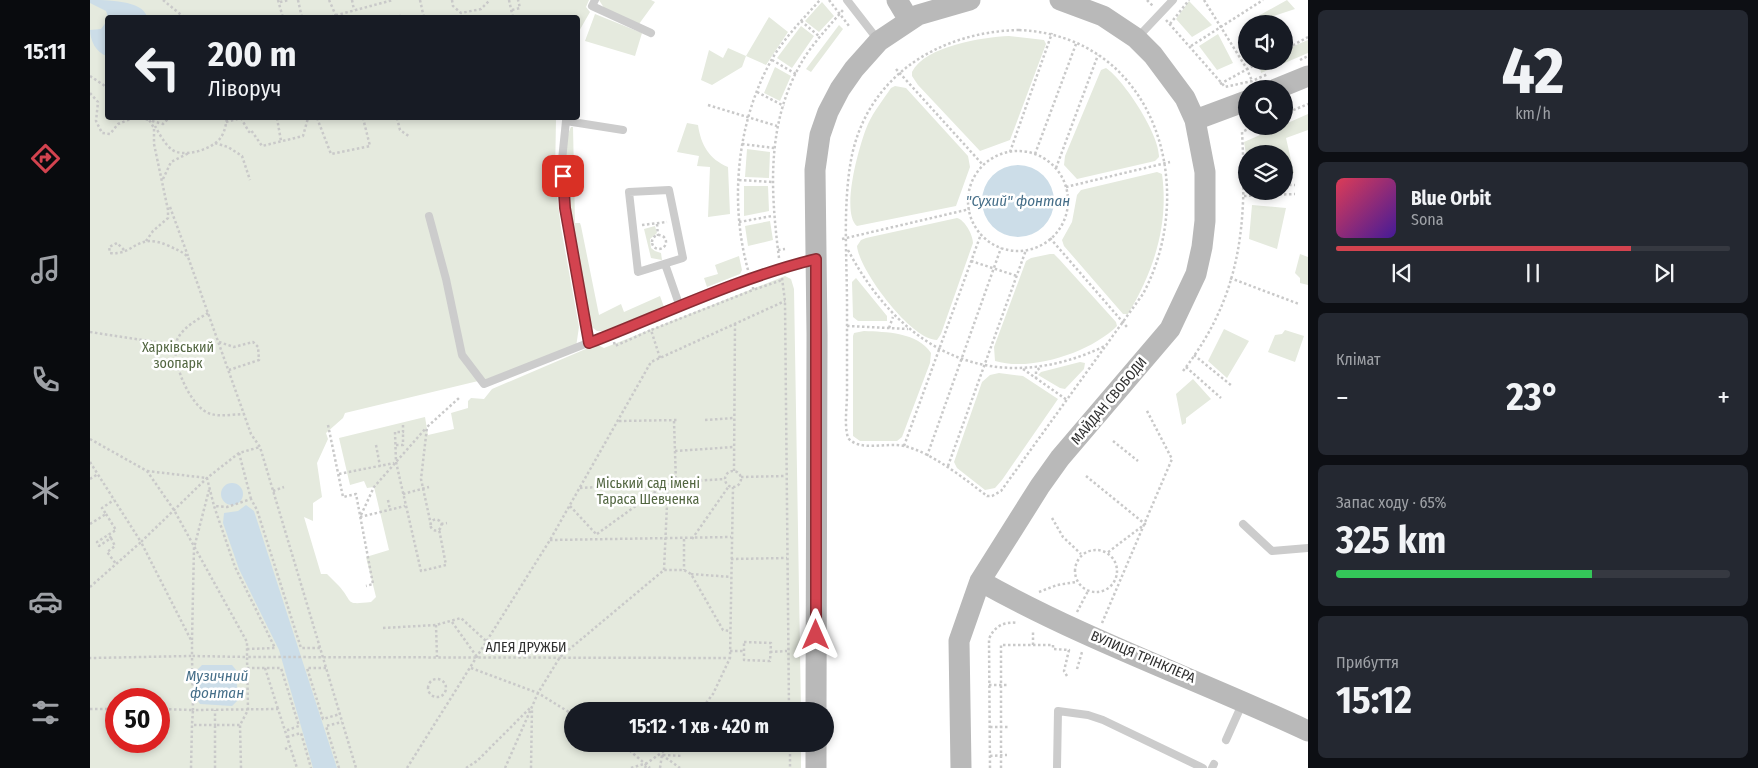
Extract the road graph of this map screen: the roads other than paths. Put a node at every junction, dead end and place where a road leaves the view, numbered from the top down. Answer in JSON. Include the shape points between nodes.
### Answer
{"nodes":[{"id":1,"x":595,"y":0,"type":"edge"},
{"id":2,"x":897,"y":0,"type":"edge"},
{"id":3,"x":970,"y":0,"type":"edge"},
{"id":4,"x":1060,"y":0,"type":"edge"},
{"id":5,"x":1173,"y":0,"type":"edge"},
{"id":6,"x":848,"y":1,"type":"edge"},
{"id":7,"x":939,"y":3,"type":"edge"},
{"id":8,"x":909,"y":20,"type":"junction"},
{"id":9,"x":651,"y":33,"type":"dead end"},
{"id":10,"x":1136,"y":38,"type":"junction"},
{"id":11,"x":879,"y":41,"type":"junction"},
{"id":12,"x":1301,"y":69,"type":"edge"},
{"id":13,"x":1274,"y":80,"type":"edge"},
{"id":14,"x":1238,"y":97,"type":"edge"},
{"id":15,"x":1196,"y":120,"type":"junction"},
{"id":16,"x":623,"y":130,"type":"dead end"},
{"id":17,"x":429,"y":216,"type":"dead end"},
{"id":18,"x":816,"y":259,"type":"junction"},
{"id":19,"x":665,"y":264,"type":"junction"},
{"id":20,"x":680,"y":307,"type":"junction"},
{"id":21,"x":589,"y":343,"type":"junction"},
{"id":22,"x":1243,"y":524,"type":"dead end"},
{"id":23,"x":1308,"y":548,"type":"edge"},
{"id":24,"x":980,"y":581,"type":"junction"},
{"id":25,"x":1244,"y":700,"type":"junction"},
{"id":26,"x":816,"y":702,"type":"edge"},
{"id":27,"x":1308,"y":730,"type":"edge"},
{"id":28,"x":1226,"y":740,"type":"dead end"},
{"id":29,"x":816,"y":752,"type":"edge"},
{"id":30,"x":816,"y":768,"type":"edge"},
{"id":31,"x":961,"y":768,"type":"edge"},
{"id":32,"x":1057,"y":768,"type":"edge"},
{"id":33,"x":1203,"y":768,"type":"edge"}],
"edges":[{"from":1,"to":9,"type":"lane","via":[[592,6]]},
{"from":2,"to":8,"type":"main road"},
{"from":3,"to":7,"type":"main road"},
{"from":4,"to":10,"type":"main road","name":"МАЙДАН СВОБОДИ","via":[[1103,16]]},
{"from":5,"to":10,"type":"lane"},
{"from":6,"to":11,"type":"lane"},
{"from":7,"to":8,"type":"main road"},
{"from":8,"to":11,"type":"main road"},
{"from":10,"to":15,"type":"main road","name":"МАЙДАН СВОБОДИ","via":[[1171,77]]},
{"from":11,"to":18,"type":"main road","via":[[840,89],[820,135],[815,170]]},
{"from":12,"to":13,"type":"main road"},
{"from":14,"to":15,"type":"main road"},
{"from":15,"to":24,"type":"main road","name":"МАЙДАН СВОБОДИ","via":[[1205,172],[1205,221],[1196,274],[1184,301],[1170,329],[1040,486]]},
{"from":16,"to":21,"type":"lane","via":[[566,121],[562,160],[565,208]]},
{"from":17,"to":21,"type":"lane","via":[[462,355],[484,384]]},
{"from":18,"to":20,"type":"lane","via":[[780,268]]},
{"from":18,"to":26,"type":"main road"},
{"from":19,"to":19,"type":"lane","via":[[683,258],[669,190],[629,192],[638,272]]},
{"from":19,"to":20,"type":"lane"},
{"from":20,"to":21,"type":"lane"},
{"from":22,"to":23,"type":"lane","via":[[1272,551]]},
{"from":24,"to":25,"type":"main road","name":"ВУЛИЦЯ ТРІНКЛЕРА","via":[[1028,608]]},
{"from":24,"to":31,"type":"main road","name":"МАЙДАН СВОБОДИ","via":[[959,641]]},
{"from":25,"to":27,"type":"main road","name":"ВУЛИЦЯ ТРІНКЛЕРА"},
{"from":25,"to":28,"type":"lane"},
{"from":29,"to":30,"type":"main road"},
{"from":32,"to":33,"type":"lane","via":[[1058,711],[1102,720]]}]}
